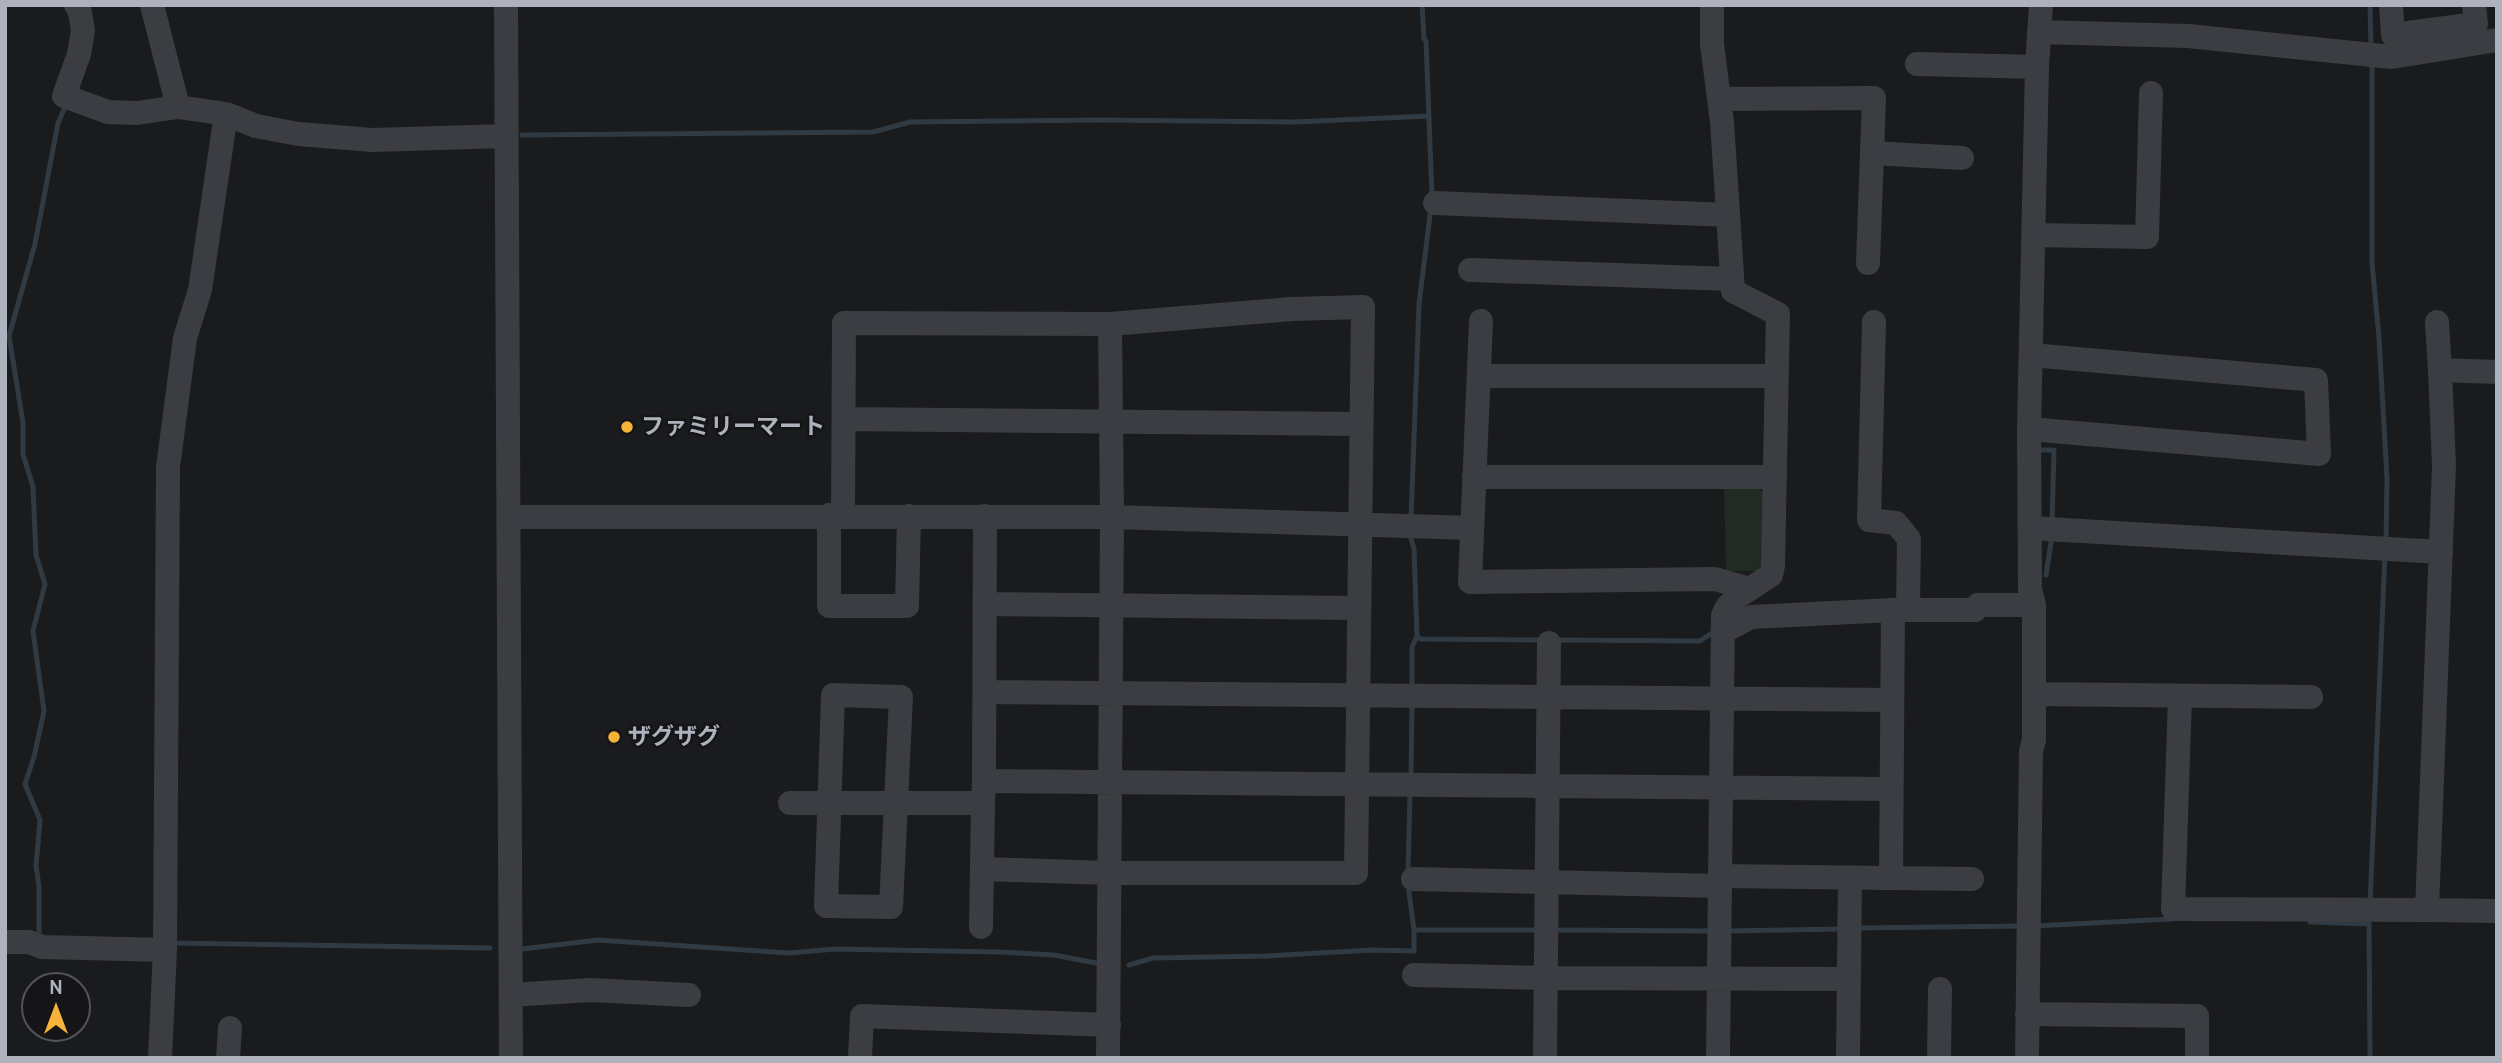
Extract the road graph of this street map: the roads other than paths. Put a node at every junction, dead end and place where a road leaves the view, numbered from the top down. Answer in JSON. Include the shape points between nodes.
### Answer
{"nodes":[{"id":1,"x":76,"y":5,"type":"edge"},
{"id":2,"x":152,"y":5,"type":"edge"},
{"id":3,"x":506,"y":5,"type":"edge"},
{"id":4,"x":1712,"y":5,"type":"edge"},
{"id":5,"x":2041,"y":5,"type":"edge"},
{"id":6,"x":2391,"y":5,"type":"edge"},
{"id":7,"x":2474,"y":5,"type":"edge"},
{"id":8,"x":2039,"y":32,"type":"junction"},
{"id":9,"x":2497,"y":40,"type":"edge"},
{"id":10,"x":1917,"y":64,"type":"dead end"},
{"id":11,"x":2037,"y":67,"type":"junction"},
{"id":12,"x":2151,"y":93,"type":"dead end"},
{"id":13,"x":1719,"y":99,"type":"junction"},
{"id":14,"x":178,"y":107,"type":"junction"},
{"id":15,"x":226,"y":114,"type":"junction"},
{"id":16,"x":506,"y":136,"type":"junction"},
{"id":17,"x":1872,"y":153,"type":"junction"},
{"id":18,"x":1962,"y":158,"type":"dead end"},
{"id":19,"x":1435,"y":203,"type":"dead end"},
{"id":20,"x":1728,"y":215,"type":"junction"},
{"id":21,"x":2034,"y":235,"type":"junction"},
{"id":22,"x":1868,"y":263,"type":"dead end"},
{"id":23,"x":1470,"y":270,"type":"dead end"},
{"id":24,"x":1732,"y":279,"type":"junction"},
{"id":25,"x":1481,"y":321,"type":"dead end"},
{"id":26,"x":1874,"y":322,"type":"dead end"},
{"id":27,"x":2437,"y":322,"type":"dead end"},
{"id":28,"x":1110,"y":324,"type":"junction"},
{"id":29,"x":2031,"y":355,"type":"junction"},
{"id":30,"x":2440,"y":370,"type":"junction"},
{"id":31,"x":2497,"y":372,"type":"edge"},
{"id":32,"x":1479,"y":376,"type":"junction"},
{"id":33,"x":1776,"y":376,"type":"junction"},
{"id":34,"x":844,"y":419,"type":"junction"},
{"id":35,"x":1111,"y":420,"type":"junction"},
{"id":36,"x":1361,"y":424,"type":"junction"},
{"id":37,"x":2029,"y":429,"type":"junction"},
{"id":38,"x":1474,"y":477,"type":"junction"},
{"id":39,"x":1775,"y":477,"type":"junction"},
{"id":40,"x":836,"y":515,"type":"junction"},
{"id":41,"x":908,"y":516,"type":"junction"},
{"id":42,"x":985,"y":516,"type":"junction"},
{"id":43,"x":509,"y":517,"type":"junction"},
{"id":44,"x":1112,"y":517,"type":"junction"},
{"id":45,"x":1359,"y":524,"type":"junction"},
{"id":46,"x":1472,"y":528,"type":"junction"},
{"id":47,"x":2044,"y":529,"type":"junction"},
{"id":48,"x":2441,"y":552,"type":"junction"},
{"id":49,"x":1750,"y":589,"type":"junction"},
{"id":50,"x":985,"y":604,"type":"junction"},
{"id":51,"x":1905,"y":605,"type":"junction"},
{"id":52,"x":2034,"y":605,"type":"junction"},
{"id":53,"x":1111,"y":606,"type":"junction"},
{"id":54,"x":1358,"y":608,"type":"junction"},
{"id":55,"x":1723,"y":632,"type":"junction"},
{"id":56,"x":1549,"y":643,"type":"dead end"},
{"id":57,"x":985,"y":692,"type":"junction"},
{"id":58,"x":1111,"y":694,"type":"junction"},
{"id":59,"x":2034,"y":694,"type":"junction"},
{"id":60,"x":1358,"y":695,"type":"junction"},
{"id":61,"x":1549,"y":696,"type":"junction"},
{"id":62,"x":2180,"y":696,"type":"junction"},
{"id":63,"x":2311,"y":697,"type":"dead end"},
{"id":64,"x":1722,"y":699,"type":"junction"},
{"id":65,"x":1892,"y":700,"type":"junction"},
{"id":66,"x":1111,"y":783,"type":"junction"},
{"id":67,"x":1357,"y":785,"type":"junction"},
{"id":68,"x":1548,"y":788,"type":"junction"},
{"id":69,"x":1721,"y":788,"type":"junction"},
{"id":70,"x":1891,"y":789,"type":"junction"},
{"id":71,"x":984,"y":792,"type":"junction"},
{"id":72,"x":790,"y":803,"type":"dead end"},
{"id":73,"x":830,"y":803,"type":"junction"},
{"id":74,"x":896,"y":803,"type":"junction"},
{"id":75,"x":982,"y":869,"type":"junction"},
{"id":76,"x":1110,"y":873,"type":"junction"},
{"id":77,"x":1850,"y":878,"type":"junction"},
{"id":78,"x":1891,"y":878,"type":"junction"},
{"id":79,"x":1413,"y":879,"type":"dead end"},
{"id":80,"x":1972,"y":880,"type":"dead end"},
{"id":81,"x":1547,"y":881,"type":"junction"},
{"id":82,"x":1720,"y":881,"type":"junction"},
{"id":83,"x":2427,"y":911,"type":"junction"},
{"id":84,"x":2497,"y":912,"type":"edge"},
{"id":85,"x":981,"y":927,"type":"dead end"},
{"id":86,"x":5,"y":942,"type":"edge"},
{"id":87,"x":164,"y":945,"type":"junction"},
{"id":88,"x":1414,"y":975,"type":"dead end"},
{"id":89,"x":1546,"y":978,"type":"junction"},
{"id":90,"x":1719,"y":979,"type":"junction"},
{"id":91,"x":1849,"y":979,"type":"junction"},
{"id":92,"x":1940,"y":989,"type":"dead end"},
{"id":93,"x":511,"y":995,"type":"junction"},
{"id":94,"x":689,"y":995,"type":"dead end"},
{"id":95,"x":2027,"y":1014,"type":"junction"},
{"id":96,"x":1109,"y":1025,"type":"junction"},
{"id":97,"x":230,"y":1028,"type":"dead end"},
{"id":98,"x":160,"y":1058,"type":"edge"},
{"id":99,"x":228,"y":1058,"type":"edge"},
{"id":100,"x":511,"y":1058,"type":"edge"},
{"id":101,"x":860,"y":1058,"type":"edge"},
{"id":102,"x":1108,"y":1058,"type":"edge"},
{"id":103,"x":1545,"y":1058,"type":"edge"},
{"id":104,"x":1718,"y":1058,"type":"edge"},
{"id":105,"x":1848,"y":1058,"type":"edge"},
{"id":106,"x":1939,"y":1058,"type":"edge"},
{"id":107,"x":2027,"y":1058,"type":"edge"},
{"id":108,"x":2197,"y":1058,"type":"edge"}],
"edges":[{"from":1,"to":14,"type":"street","via":[[83,31],[64,96],[108,112]]},
{"from":2,"to":14,"type":"street"},
{"from":3,"to":16,"type":"street"},
{"from":4,"to":13,"type":"street"},
{"from":5,"to":8,"type":"street"},
{"from":6,"to":7,"type":"street","via":[[2393,35],[2476,24]]},
{"from":8,"to":9,"type":"street","via":[[2189,36],[2392,57]]},
{"from":8,"to":11,"type":"street"},
{"from":10,"to":11,"type":"street"},
{"from":11,"to":21,"type":"street"},
{"from":12,"to":21,"type":"street","via":[[2147,237]]},
{"from":13,"to":17,"type":"street","via":[[1874,98]]},
{"from":13,"to":20,"type":"street"},
{"from":14,"to":15,"type":"street"},
{"from":15,"to":16,"type":"street","via":[[256,126],[298,134],[372,140]]},
{"from":15,"to":87,"type":"street","via":[[200,290],[184,338],[168,467]]},
{"from":16,"to":43,"type":"street"},
{"from":17,"to":18,"type":"street"},
{"from":17,"to":22,"type":"street"},
{"from":19,"to":20,"type":"street"},
{"from":20,"to":24,"type":"street"},
{"from":21,"to":29,"type":"street"},
{"from":23,"to":24,"type":"street"},
{"from":24,"to":33,"type":"street","via":[[1733,291],[1777,314]]},
{"from":25,"to":32,"type":"street"},
{"from":26,"to":51,"type":"street","via":[[1869,520],[1896,523],[1909,539]]},
{"from":27,"to":30,"type":"street"},
{"from":28,"to":34,"type":"street","via":[[844,323]]},
{"from":28,"to":35,"type":"street"},
{"from":28,"to":36,"type":"street","via":[[1363,307]]},
{"from":29,"to":37,"type":"street"},
{"from":29,"to":37,"type":"street","via":[[2316,380],[2319,454]]},
{"from":30,"to":31,"type":"street"},
{"from":30,"to":48,"type":"street"},
{"from":32,"to":33,"type":"street"},
{"from":32,"to":38,"type":"street"},
{"from":33,"to":39,"type":"street"},
{"from":34,"to":35,"type":"street"},
{"from":34,"to":40,"type":"street"},
{"from":35,"to":36,"type":"street"},
{"from":35,"to":44,"type":"street"},
{"from":36,"to":45,"type":"street"},
{"from":37,"to":47,"type":"street"},
{"from":38,"to":39,"type":"street"},
{"from":38,"to":46,"type":"street"},
{"from":39,"to":49,"type":"street","via":[[1771,575]]},
{"from":40,"to":41,"type":"street"},
{"from":40,"to":41,"type":"street","via":[[829,606],[907,606]]},
{"from":40,"to":43,"type":"street"},
{"from":41,"to":42,"type":"street"},
{"from":42,"to":44,"type":"street"},
{"from":42,"to":50,"type":"street"},
{"from":43,"to":93,"type":"street"},
{"from":44,"to":45,"type":"street"},
{"from":44,"to":53,"type":"street"},
{"from":45,"to":46,"type":"street"},
{"from":45,"to":54,"type":"street"},
{"from":46,"to":49,"type":"street","via":[[1470,582],[1715,579]]},
{"from":47,"to":48,"type":"street"},
{"from":47,"to":52,"type":"street","via":[[2030,589]]},
{"from":48,"to":83,"type":"street"},
{"from":49,"to":55,"type":"street","via":[[1727,607]]},
{"from":50,"to":53,"type":"street"},
{"from":50,"to":57,"type":"street"},
{"from":51,"to":52,"type":"street","via":[[1975,610],[1978,606]]},
{"from":51,"to":55,"type":"street","via":[[1751,617]]},
{"from":51,"to":65,"type":"street"},
{"from":52,"to":59,"type":"street"},
{"from":53,"to":54,"type":"street"},
{"from":53,"to":58,"type":"street"},
{"from":54,"to":60,"type":"street"},
{"from":55,"to":64,"type":"street"},
{"from":56,"to":61,"type":"street"},
{"from":57,"to":58,"type":"street"},
{"from":57,"to":71,"type":"street"},
{"from":58,"to":60,"type":"street"},
{"from":58,"to":66,"type":"street"},
{"from":59,"to":62,"type":"street"},
{"from":59,"to":95,"type":"street"},
{"from":60,"to":61,"type":"street"},
{"from":60,"to":67,"type":"street"},
{"from":61,"to":64,"type":"street"},
{"from":61,"to":68,"type":"street"},
{"from":62,"to":63,"type":"street"},
{"from":62,"to":83,"type":"street","via":[[2173,909]]},
{"from":64,"to":65,"type":"street"},
{"from":64,"to":69,"type":"street"},
{"from":65,"to":70,"type":"street"},
{"from":66,"to":67,"type":"street"},
{"from":66,"to":71,"type":"street"},
{"from":66,"to":76,"type":"street"},
{"from":67,"to":68,"type":"street"},
{"from":67,"to":76,"type":"street","via":[[1356,873]]},
{"from":68,"to":69,"type":"street"},
{"from":68,"to":81,"type":"street"},
{"from":69,"to":70,"type":"street"},
{"from":69,"to":82,"type":"street"},
{"from":70,"to":78,"type":"street"},
{"from":71,"to":74,"type":"street"},
{"from":71,"to":75,"type":"street"},
{"from":72,"to":73,"type":"street"},
{"from":73,"to":74,"type":"street"},
{"from":73,"to":74,"type":"street","via":[[826,906],[891,907]]},
{"from":73,"to":74,"type":"street","via":[[833,695],[901,697]]},
{"from":75,"to":76,"type":"street"},
{"from":75,"to":85,"type":"street"},
{"from":76,"to":96,"type":"street"},
{"from":77,"to":78,"type":"street"},
{"from":77,"to":82,"type":"street"},
{"from":77,"to":91,"type":"street"},
{"from":78,"to":80,"type":"street"},
{"from":79,"to":81,"type":"street"},
{"from":81,"to":82,"type":"street"},
{"from":81,"to":89,"type":"street"},
{"from":82,"to":90,"type":"street"},
{"from":83,"to":84,"type":"street"},
{"from":86,"to":87,"type":"street","via":[[41,947]]},
{"from":87,"to":98,"type":"street"},
{"from":88,"to":89,"type":"street"},
{"from":89,"to":90,"type":"street"},
{"from":89,"to":103,"type":"street"},
{"from":90,"to":91,"type":"street"},
{"from":90,"to":104,"type":"street"},
{"from":91,"to":105,"type":"street"},
{"from":92,"to":106,"type":"street"},
{"from":93,"to":94,"type":"street","via":[[591,990]]},
{"from":93,"to":100,"type":"street"},
{"from":95,"to":107,"type":"street"},
{"from":95,"to":108,"type":"street","via":[[2197,1016]]},
{"from":96,"to":101,"type":"street","via":[[862,1016]]},
{"from":96,"to":102,"type":"street"},
{"from":97,"to":99,"type":"street"}]}
